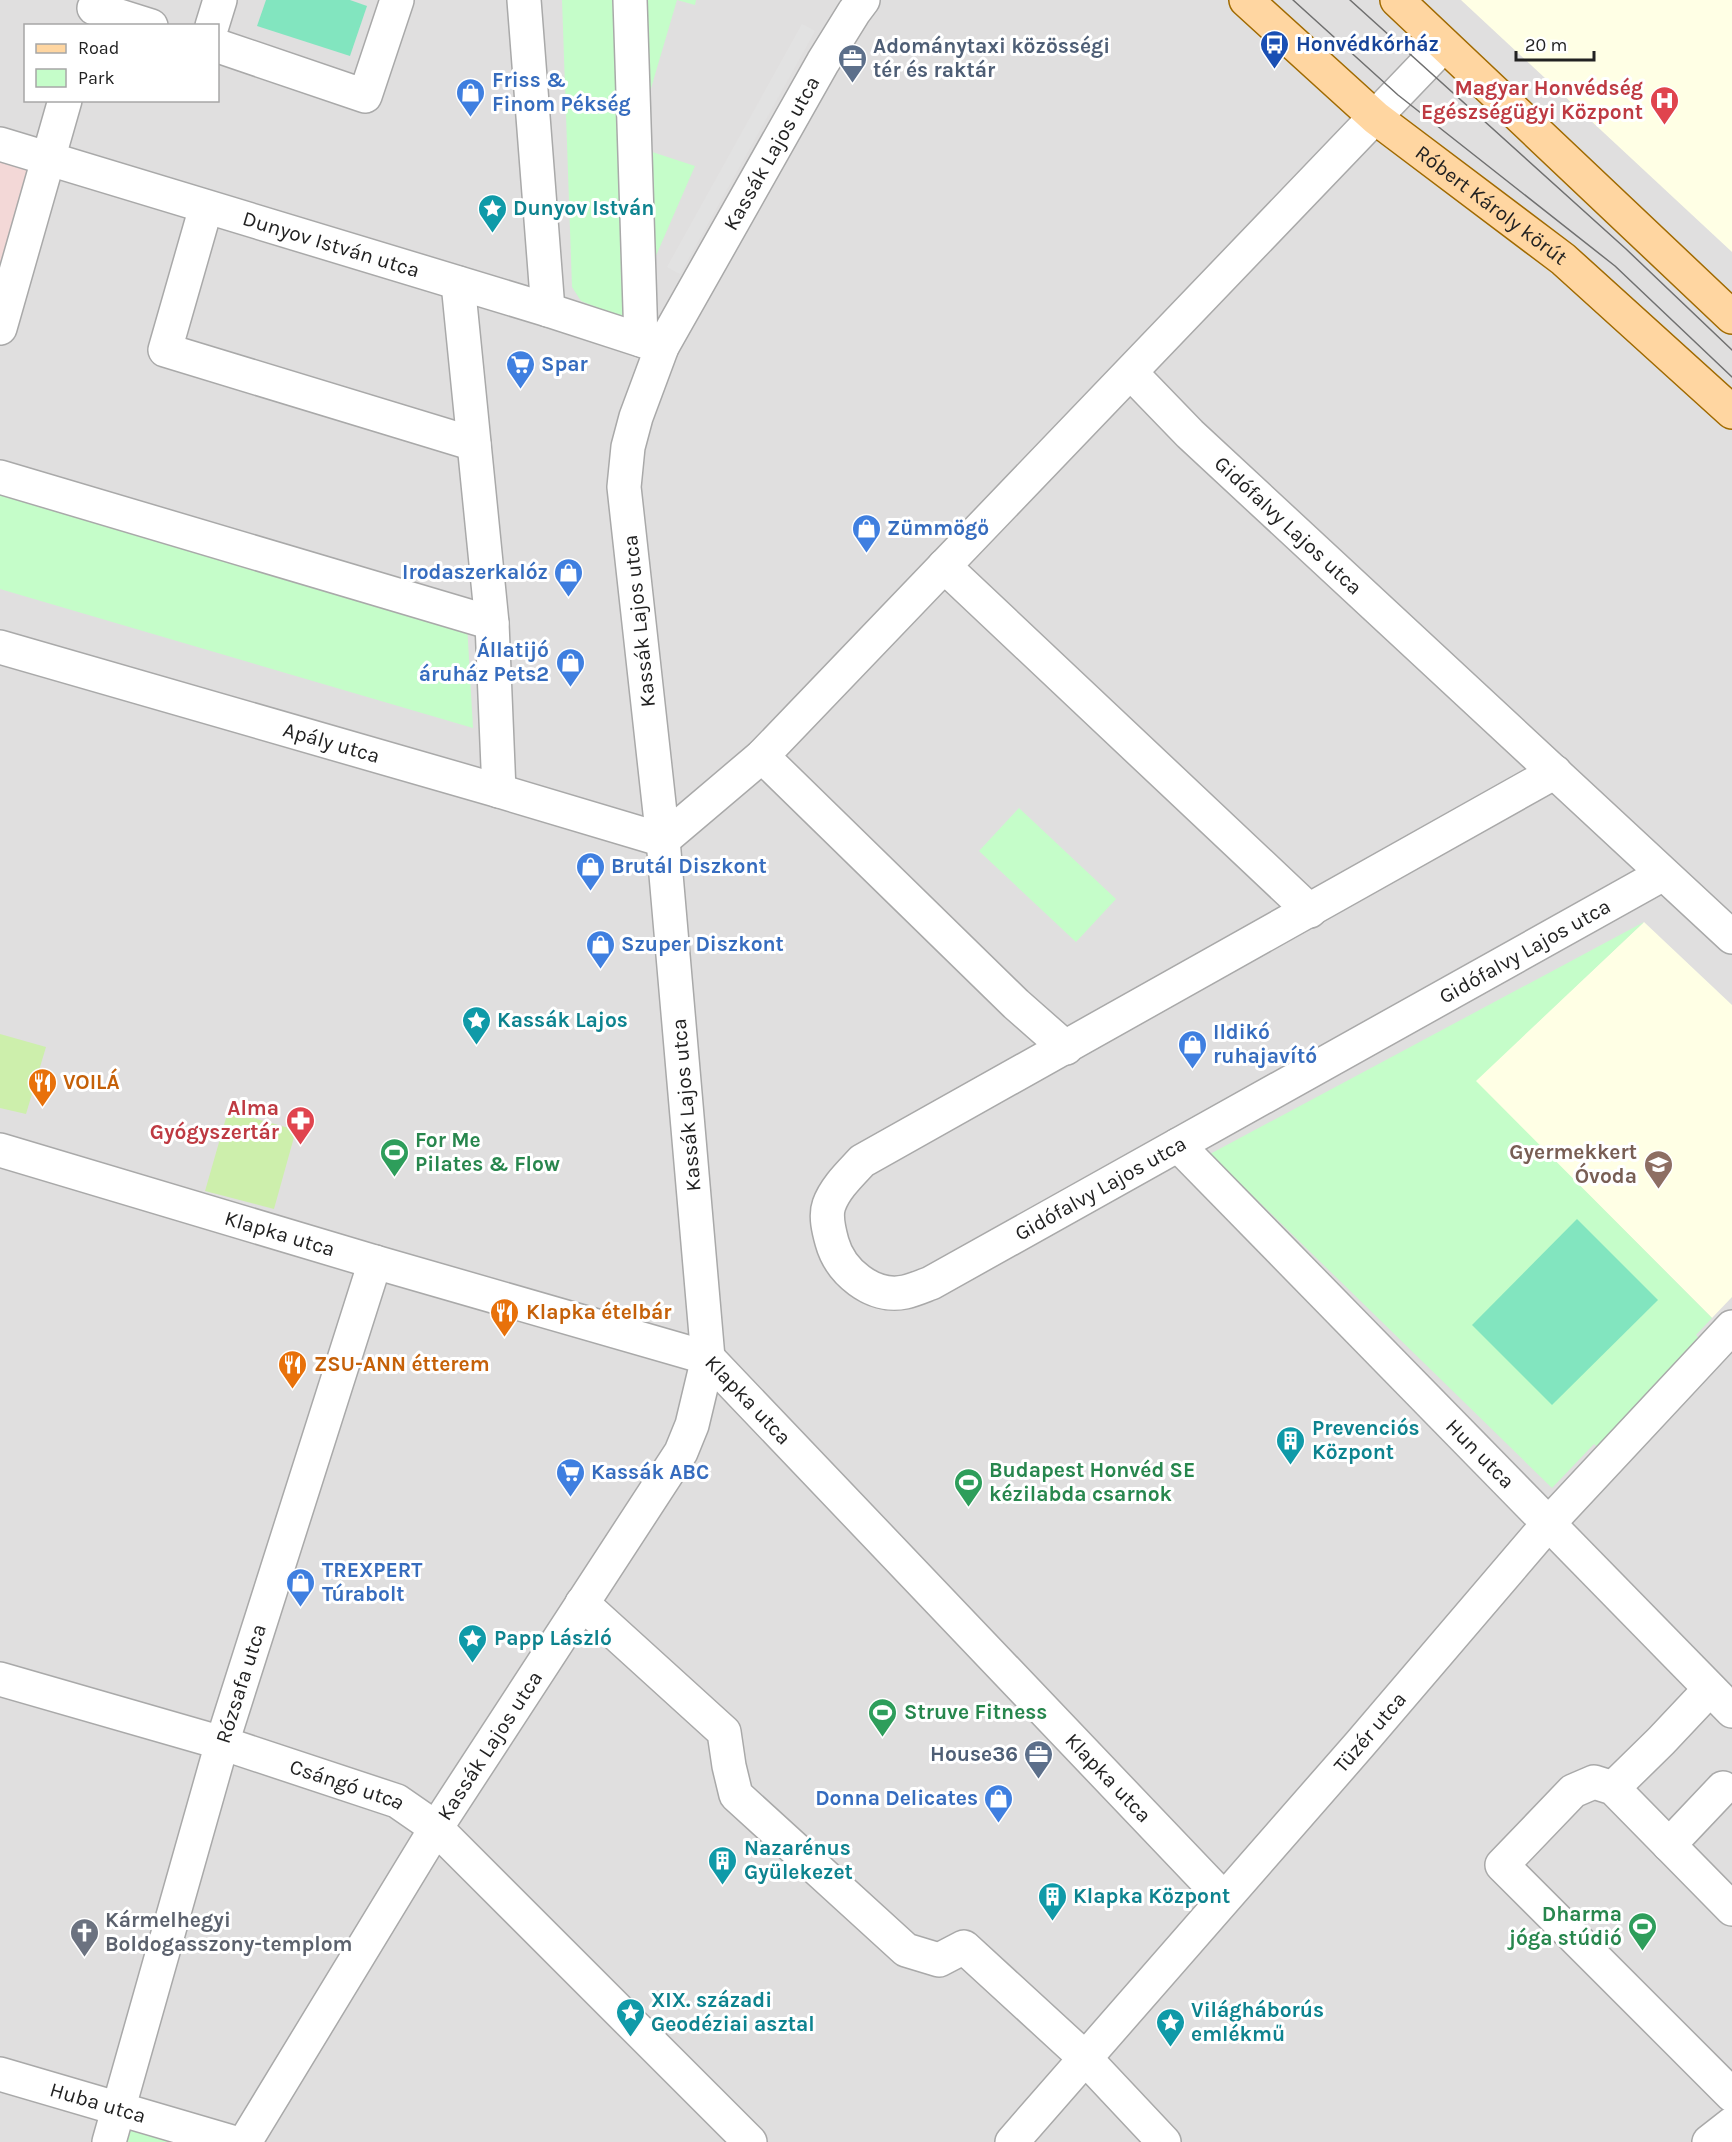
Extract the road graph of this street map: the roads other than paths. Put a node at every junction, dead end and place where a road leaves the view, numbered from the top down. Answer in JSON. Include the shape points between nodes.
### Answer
{"nodes":[{"id":1,"x":220,"y":0,"type":"edge"},
{"id":2,"x":397,"y":0,"type":"edge"},
{"id":3,"x":524,"y":0,"type":"edge"},
{"id":4,"x":630,"y":0,"type":"edge"},
{"id":5,"x":863,"y":0,"type":"edge"},
{"id":6,"x":1246,"y":0,"type":"edge"},
{"id":7,"x":1397,"y":0,"type":"edge"},
{"id":8,"x":93,"y":11,"type":"edge"},
{"id":9,"x":143,"y":24,"type":"edge"},
{"id":10,"x":213,"y":24,"type":"edge"},
{"id":11,"x":1444,"y":45,"type":"junction"},
{"id":12,"x":219,"y":46,"type":"edge"},
{"id":13,"x":64,"y":102,"type":"edge"},
{"id":14,"x":1377,"y":118,"type":"junction"},
{"id":15,"x":0,"y":144,"type":"edge"},
{"id":16,"x":48,"y":158,"type":"junction"},
{"id":17,"x":206,"y":207,"type":"junction"},
{"id":18,"x":458,"y":283,"type":"junction"},
{"id":19,"x":548,"y":310,"type":"junction"},
{"id":20,"x":1732,"y":317,"type":"edge"},
{"id":21,"x":0,"y":327,"type":"edge"},
{"id":22,"x":651,"y":343,"type":"junction"},
{"id":23,"x":1131,"y":373,"type":"junction"},
{"id":24,"x":1732,"y":412,"type":"edge"},
{"id":25,"x":474,"y":444,"type":"junction"},
{"id":26,"x":0,"y":477,"type":"edge"},
{"id":27,"x":944,"y":566,"type":"junction"},
{"id":28,"x":492,"y":623,"type":"junction"},
{"id":29,"x":0,"y":647,"type":"edge"},
{"id":30,"x":762,"y":756,"type":"junction"},
{"id":31,"x":1555,"y":772,"type":"junction"},
{"id":32,"x":499,"y":791,"type":"junction"},
{"id":33,"x":663,"y":840,"type":"junction"},
{"id":34,"x":1663,"y":874,"type":"junction"},
{"id":35,"x":1310,"y":911,"type":"junction"},
{"id":36,"x":1732,"y":937,"type":"edge"},
{"id":37,"x":1065,"y":1048,"type":"junction"},
{"id":38,"x":1178,"y":1144,"type":"junction"},
{"id":39,"x":0,"y":1150,"type":"edge"},
{"id":40,"x":375,"y":1262,"type":"junction"},
{"id":41,"x":1732,"y":1327,"type":"edge"},
{"id":42,"x":708,"y":1358,"type":"junction"},
{"id":43,"x":1548,"y":1524,"type":"junction"},
{"id":44,"x":582,"y":1603,"type":"junction"},
{"id":45,"x":0,"y":1679,"type":"edge"},
{"id":46,"x":1721,"y":1700,"type":"edge"},
{"id":47,"x":222,"y":1743,"type":"junction"},
{"id":48,"x":1729,"y":1787,"type":"edge"},
{"id":49,"x":1613,"y":1788,"type":"junction"},
{"id":50,"x":436,"y":1828,"type":"junction"},
{"id":51,"x":1669,"y":1845,"type":"junction"},
{"id":52,"x":1223,"y":1898,"type":"junction"},
{"id":53,"x":1732,"y":1909,"type":"edge"},
{"id":54,"x":1085,"y":2058,"type":"junction"},
{"id":55,"x":0,"y":2074,"type":"edge"},
{"id":56,"x":1732,"y":2096,"type":"edge"},
{"id":57,"x":119,"y":2110,"type":"junction"},
{"id":58,"x":1732,"y":2124,"type":"edge"},
{"id":59,"x":110,"y":2142,"type":"edge"},
{"id":60,"x":232,"y":2142,"type":"edge"},
{"id":61,"x":245,"y":2142,"type":"edge"},
{"id":62,"x":750,"y":2142,"type":"edge"},
{"id":63,"x":1012,"y":2142,"type":"edge"},
{"id":64,"x":1164,"y":2142,"type":"edge"},
{"id":65,"x":1709,"y":2142,"type":"edge"}],
"edges":[{"from":1,"to":10,"type":"street"},
{"from":2,"to":12,"type":"street","via":[[365,96]]},
{"from":3,"to":19,"type":"street"},
{"from":4,"to":22,"type":"street"},
{"from":5,"to":22,"type":"street","name":"Kassák Lajos utca"},
{"from":6,"to":14,"type":"main road","name":"Róbert Károly körút"},
{"from":7,"to":11,"type":"main road"},
{"from":8,"to":9,"type":"street"},
{"from":11,"to":14,"type":"street"},
{"from":11,"to":20,"type":"main road"},
{"from":13,"to":16,"type":"street"},
{"from":14,"to":23,"type":"street"},
{"from":14,"to":24,"type":"main road","name":"Róbert Károly körút","via":[[1563,258]]},
{"from":15,"to":16,"type":"street","name":"Dunyov István utca"},
{"from":16,"to":17,"type":"street","name":"Dunyov István utca"},
{"from":16,"to":21,"type":"street"},
{"from":17,"to":18,"type":"street","name":"Dunyov István utca"},
{"from":17,"to":25,"type":"street","via":[[165,350]]},
{"from":18,"to":19,"type":"street","name":"Dunyov István utca"},
{"from":18,"to":25,"type":"street"},
{"from":19,"to":22,"type":"street","name":"Dunyov István utca"},
{"from":22,"to":33,"type":"street","name":"Kassák Lajos utca","via":[[628,447],[624,487]]},
{"from":23,"to":27,"type":"street"},
{"from":23,"to":31,"type":"street","name":"Gidófalvy Lajos utca","via":[[1190,434]]},
{"from":25,"to":28,"type":"street"},
{"from":26,"to":28,"type":"street"},
{"from":27,"to":30,"type":"street"},
{"from":27,"to":35,"type":"street"},
{"from":28,"to":32,"type":"street"},
{"from":29,"to":32,"type":"street","name":"Apály utca"},
{"from":30,"to":33,"type":"street"},
{"from":30,"to":37,"type":"street"},
{"from":31,"to":34,"type":"street","name":"Gidófalvy Lajos utca"},
{"from":31,"to":35,"type":"street","name":"Gidófalvy Lajos utca"},
{"from":32,"to":33,"type":"street","name":"Apály utca"},
{"from":33,"to":42,"type":"street","name":"Kassák Lajos utca"},
{"from":34,"to":36,"type":"street","name":"Gidófalvy Lajos utca"},
{"from":34,"to":38,"type":"street","name":"Gidófalvy Lajos utca"},
{"from":35,"to":37,"type":"street","name":"Gidófalvy Lajos utca"},
{"from":37,"to":38,"type":"street","name":"Gidófalvy Lajos utca","via":[[862,1161],[828,1206],[828,1227],[836,1254],[854,1278],[878,1291],[903,1292],[931,1283]]},
{"from":38,"to":43,"type":"street","name":"Hun utca"},
{"from":39,"to":40,"type":"street","name":"Klapka utca"},
{"from":40,"to":42,"type":"street","name":"Klapka utca"},
{"from":40,"to":47,"type":"street","name":"Rózsafa utca"},
{"from":41,"to":43,"type":"street","name":"Tüzér utca"},
{"from":42,"to":44,"type":"street","name":"Kassák Lajos utca","via":[[692,1425],[681,1452]]},
{"from":42,"to":52,"type":"street","name":"Klapka utca"},
{"from":43,"to":46,"type":"street","name":"Hun utca"},
{"from":43,"to":52,"type":"street","name":"Tüzér utca"},
{"from":44,"to":50,"type":"street","name":"Kassák Lajos utca"},
{"from":44,"to":54,"type":"street","via":[[724,1732],[736,1795],[906,1950],[939,1960],[964,1947]]},
{"from":45,"to":47,"type":"street","name":"Csángó utca"},
{"from":46,"to":49,"type":"street","via":[[1661,1741]]},
{"from":47,"to":50,"type":"street","name":"Csángó utca","via":[[397,1801]]},
{"from":47,"to":57,"type":"street","name":"Rózsafa utca"},
{"from":48,"to":51,"type":"street"},
{"from":49,"to":51,"type":"street"},
{"from":49,"to":56,"type":"street","via":[[1594,1782],[1573,1791],[1502,1865]]},
{"from":50,"to":61,"type":"street","name":"Kassák Lajos utca"},
{"from":50,"to":62,"type":"street","name":"Csángó utca"},
{"from":51,"to":53,"type":"street"},
{"from":52,"to":54,"type":"street","name":"Tüzér utca"},
{"from":54,"to":63,"type":"street","name":"Tüzér utca"},
{"from":54,"to":64,"type":"street"},
{"from":55,"to":57,"type":"street","name":"Huba utca"},
{"from":57,"to":59,"type":"street","name":"Rózsafa utca"},
{"from":57,"to":60,"type":"street","name":"Huba utca"},
{"from":58,"to":65,"type":"street"}]}
